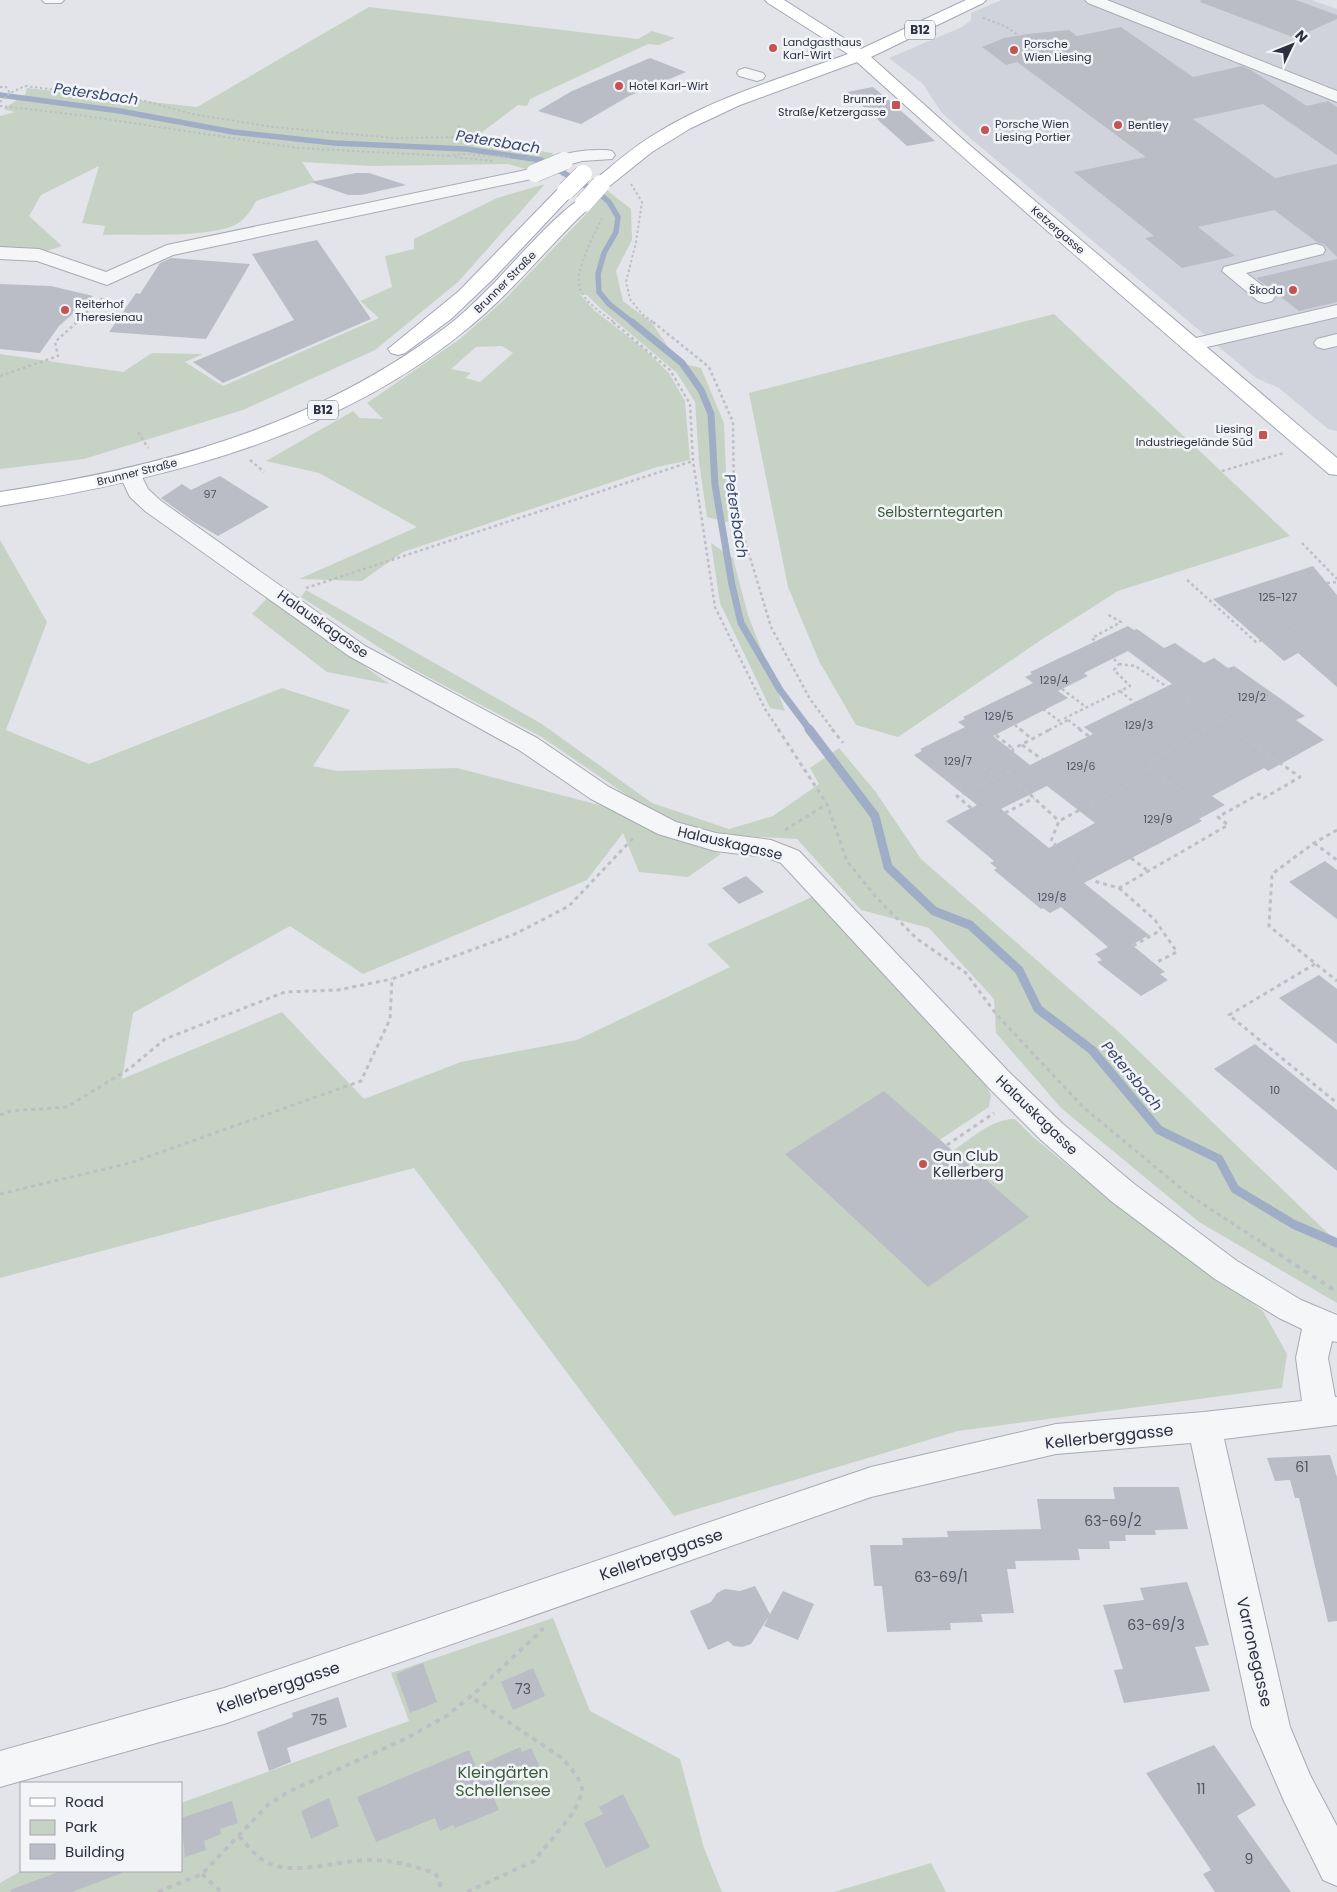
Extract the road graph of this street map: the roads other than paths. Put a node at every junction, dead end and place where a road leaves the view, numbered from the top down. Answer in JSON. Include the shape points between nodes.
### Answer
{"nodes":[{"id":1,"x":50,"y":0,"type":"edge"},
{"id":2,"x":56,"y":0,"type":"edge"},
{"id":3,"x":773,"y":0,"type":"edge"},
{"id":4,"x":978,"y":0,"type":"edge"},
{"id":5,"x":1093,"y":0,"type":"edge"},
{"id":6,"x":954,"y":4,"type":"edge"},
{"id":7,"x":859,"y":43,"type":"junction"},
{"id":8,"x":1337,"y":98,"type":"edge"},
{"id":9,"x":670,"y":114,"type":"dead end"},
{"id":10,"x":622,"y":143,"type":"dead end"},
{"id":11,"x":606,"y":155,"type":"junction"},
{"id":12,"x":1316,"y":250,"type":"dead end"},
{"id":13,"x":0,"y":253,"type":"edge"},
{"id":14,"x":1265,"y":297,"type":"dead end"},
{"id":15,"x":1337,"y":311,"type":"edge"},
{"id":16,"x":1190,"y":345,"type":"junction"},
{"id":17,"x":1332,"y":460,"type":"edge"},
{"id":18,"x":130,"y":474,"type":"junction"},
{"id":19,"x":0,"y":482,"type":"edge"},
{"id":20,"x":0,"y":499,"type":"edge"},
{"id":21,"x":1328,"y":1325,"type":"edge"},
{"id":22,"x":1329,"y":1412,"type":"edge"},
{"id":23,"x":1204,"y":1427,"type":"junction"},
{"id":24,"x":0,"y":1769,"type":"edge"},
{"id":25,"x":1337,"y":1866,"type":"edge"}],
"edges":[{"from":1,"to":2,"type":"street"},
{"from":3,"to":7,"type":"main road","name":"Ketzergasse"},
{"from":4,"to":6,"type":"main road","name":"Brunner Straße","number":"B12"},
{"from":5,"to":8,"type":"street"},
{"from":6,"to":7,"type":"main road","name":"Brunner Straße","number":"B12"},
{"from":6,"to":7,"type":"main road","name":"Brunner Straße","number":"B12","via":[[906,36]]},
{"from":7,"to":9,"type":"main road","name":"Brunner Straße","number":"B12","via":[[751,75]]},
{"from":7,"to":16,"type":"main road","name":"Ketzergasse","via":[[961,147]]},
{"from":7,"to":18,"type":"main road","name":"Brunner Straße","number":"B12","bridge":true,"via":[[661,138],[621,166],[481,308],[444,339],[379,382],[261,436]]},
{"from":10,"to":11,"type":"main road","name":"Brunner Straße","number":"B12"},
{"from":11,"to":13,"type":"street","bridge":true,"via":[[573,158],[535,174],[168,251],[108,279],[39,255]]},
{"from":11,"to":19,"type":"main road","name":"Brunner Straße","number":"B12","bridge":true,"via":[[566,191],[478,284],[412,340],[374,365],[333,387],[246,424],[189,443],[54,474]]},
{"from":12,"to":14,"type":"street","via":[[1230,271]]},
{"from":15,"to":16,"type":"street"},
{"from":16,"to":17,"type":"main road","name":"Ketzergasse"},
{"from":18,"to":20,"type":"main road","name":"Brunner Straße","number":"B12"},
{"from":18,"to":21,"type":"street","name":"Halauskagasse","via":[[138,492],[148,502],[357,651],[528,744],[600,793],[667,828],[715,842],[771,849],[790,857],[999,1080],[1052,1132],[1122,1192],[1226,1270],[1290,1309]]},
{"from":21,"to":22,"type":"street","name":"Halauskagasse","via":[[1312,1358]]},
{"from":22,"to":23,"type":"street","name":"Kellerberggasse"},
{"from":23,"to":24,"type":"street","name":"Kellerberggasse","via":[[1056,1438],[871,1482],[224,1706]]},
{"from":23,"to":25,"type":"street","name":"Varronegasse","via":[[1271,1727],[1297,1788]]}]}
